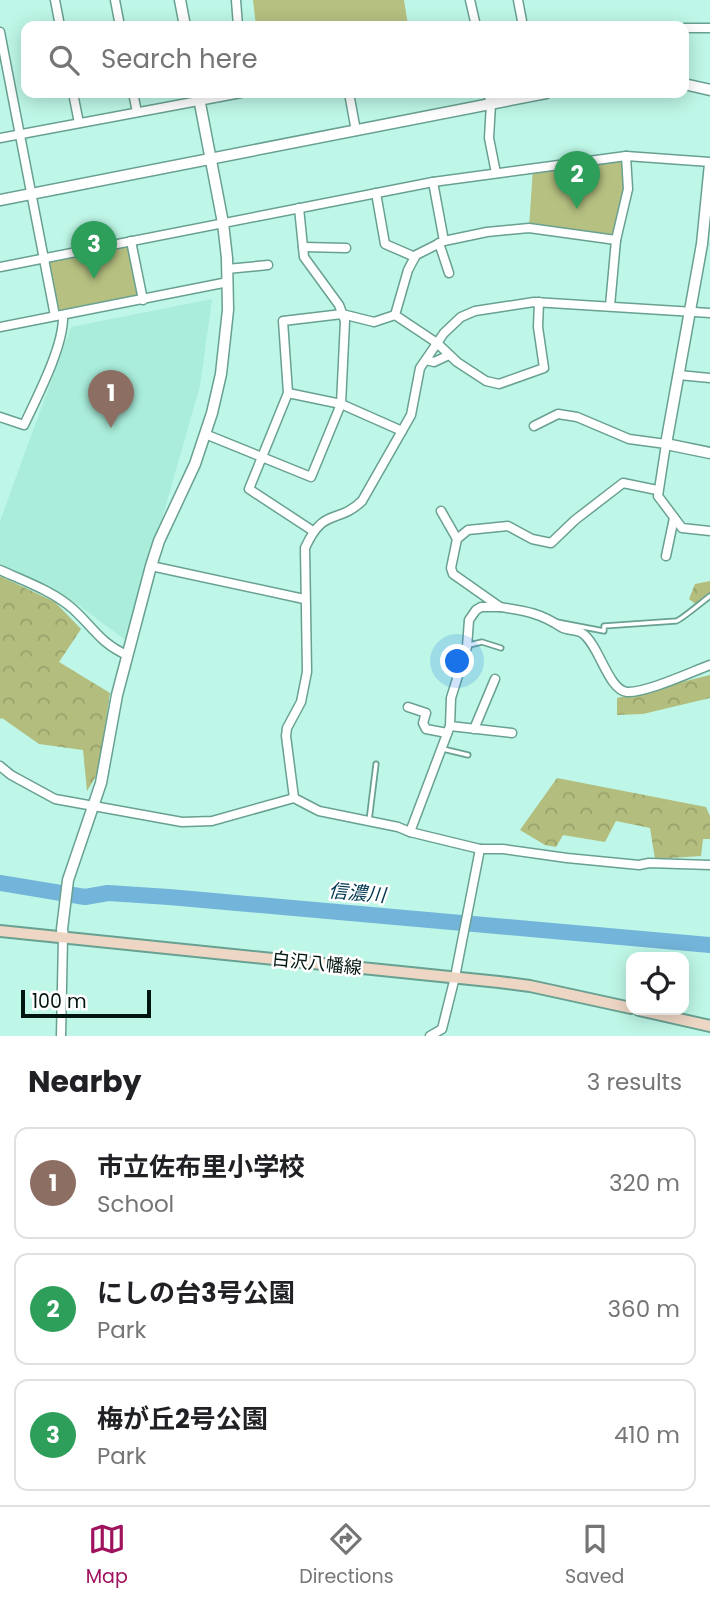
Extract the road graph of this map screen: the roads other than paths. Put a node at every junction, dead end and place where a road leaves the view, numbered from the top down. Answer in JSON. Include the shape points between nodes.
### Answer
{"nodes":[{"id":1,"x":55,"y":0,"type":"edge"},
{"id":2,"x":115,"y":0,"type":"edge"},
{"id":3,"x":180,"y":0,"type":"edge"},
{"id":4,"x":236,"y":0,"type":"edge"},
{"id":5,"x":470,"y":0,"type":"edge"},
{"id":6,"x":518,"y":0,"type":"edge"},
{"id":7,"x":59,"y":21,"type":"edge"},
{"id":8,"x":119,"y":21,"type":"edge"},
{"id":9,"x":184,"y":21,"type":"edge"},
{"id":10,"x":238,"y":21,"type":"edge"},
{"id":11,"x":475,"y":21,"type":"edge"},
{"id":12,"x":522,"y":21,"type":"edge"},
{"id":13,"x":689,"y":28,"type":"edge"},
{"id":14,"x":710,"y":28,"type":"edge"},
{"id":15,"x":0,"y":32,"type":"edge"},
{"id":16,"x":689,"y":85,"type":"edge"},
{"id":17,"x":710,"y":90,"type":"edge"},
{"id":18,"x":74,"y":98,"type":"edge"},
{"id":19,"x":134,"y":98,"type":"edge"},
{"id":20,"x":195,"y":98,"type":"edge"},
{"id":21,"x":199,"y":98,"type":"edge"},
{"id":22,"x":350,"y":98,"type":"edge"},
{"id":23,"x":489,"y":98,"type":"edge"},
{"id":24,"x":137,"y":112,"type":"junction"},
{"id":25,"x":79,"y":123,"type":"junction"},
{"id":26,"x":356,"y":131,"type":"junction"},
{"id":27,"x":20,"y":134,"type":"junction"},
{"id":28,"x":0,"y":138,"type":"edge"},
{"id":29,"x":626,"y":156,"type":"junction"},
{"id":30,"x":211,"y":159,"type":"junction"},
{"id":31,"x":710,"y":163,"type":"edge"},
{"id":32,"x":496,"y":173,"type":"junction"},
{"id":33,"x":433,"y":182,"type":"junction"},
{"id":34,"x":376,"y":193,"type":"junction"},
{"id":35,"x":32,"y":194,"type":"junction"},
{"id":36,"x":0,"y":200,"type":"edge"},
{"id":37,"x":299,"y":208,"type":"junction"},
{"id":38,"x":223,"y":223,"type":"junction"},
{"id":39,"x":615,"y":240,"type":"junction"},
{"id":40,"x":131,"y":241,"type":"junction"},
{"id":41,"x":441,"y":242,"type":"junction"},
{"id":42,"x":706,"y":245,"type":"edge"},
{"id":43,"x":303,"y":247,"type":"junction"},
{"id":44,"x":346,"y":248,"type":"dead end"},
{"id":45,"x":415,"y":257,"type":"junction"},
{"id":46,"x":44,"y":259,"type":"junction"},
{"id":47,"x":268,"y":265,"type":"dead end"},
{"id":48,"x":0,"y":267,"type":"edge"},
{"id":49,"x":227,"y":269,"type":"junction"},
{"id":50,"x":449,"y":273,"type":"dead end"},
{"id":51,"x":228,"y":282,"type":"junction"},
{"id":52,"x":143,"y":300,"type":"junction"},
{"id":53,"x":539,"y":302,"type":"junction"},
{"id":54,"x":610,"y":306,"type":"junction"},
{"id":55,"x":690,"y":312,"type":"junction"},
{"id":56,"x":710,"y":313,"type":"edge"},
{"id":57,"x":344,"y":314,"type":"junction"},
{"id":58,"x":59,"y":316,"type":"junction"},
{"id":59,"x":396,"y":316,"type":"junction"},
{"id":60,"x":0,"y":327,"type":"edge"},
{"id":61,"x":438,"y":343,"type":"junction"},
{"id":62,"x":449,"y":355,"type":"junction"},
{"id":63,"x":426,"y":360,"type":"junction"},
{"id":64,"x":679,"y":375,"type":"junction"},
{"id":65,"x":710,"y":378,"type":"edge"},
{"id":66,"x":288,"y":393,"type":"junction"},
{"id":67,"x":341,"y":404,"type":"junction"},
{"id":68,"x":0,"y":417,"type":"edge"},
{"id":69,"x":534,"y":426,"type":"dead end"},
{"id":70,"x":402,"y":431,"type":"junction"},
{"id":71,"x":205,"y":434,"type":"junction"},
{"id":72,"x":666,"y":444,"type":"junction"},
{"id":73,"x":710,"y":453,"type":"edge"},
{"id":74,"x":262,"y":457,"type":"junction"},
{"id":75,"x":657,"y":490,"type":"junction"},
{"id":76,"x":440,"y":511,"type":"dead end"},
{"id":77,"x":674,"y":518,"type":"junction"},
{"id":78,"x":313,"y":531,"type":"junction"},
{"id":79,"x":710,"y":531,"type":"edge"},
{"id":80,"x":457,"y":539,"type":"junction"},
{"id":81,"x":666,"y":556,"type":"dead end"},
{"id":82,"x":151,"y":566,"type":"junction"},
{"id":83,"x":0,"y":570,"type":"edge"},
{"id":84,"x":710,"y":596,"type":"edge"},
{"id":85,"x":304,"y":599,"type":"junction"},
{"id":86,"x":500,"y":607,"type":"junction"},
{"id":87,"x":557,"y":622,"type":"junction"},
{"id":88,"x":467,"y":645,"type":"junction"},
{"id":89,"x":501,"y":648,"type":"dead end"},
{"id":90,"x":127,"y":655,"type":"junction"},
{"id":91,"x":710,"y":665,"type":"edge"},
{"id":92,"x":495,"y":679,"type":"dead end"},
{"id":93,"x":408,"y":707,"type":"dead end"},
{"id":94,"x":449,"y":729,"type":"junction"},
{"id":95,"x":474,"y":729,"type":"junction"},
{"id":96,"x":512,"y":733,"type":"dead end"},
{"id":97,"x":442,"y":748,"type":"junction"},
{"id":98,"x":468,"y":755,"type":"dead end"},
{"id":99,"x":376,"y":764,"type":"dead end"},
{"id":100,"x":0,"y":766,"type":"edge"},
{"id":101,"x":293,"y":797,"type":"junction"},
{"id":102,"x":93,"y":806,"type":"junction"},
{"id":103,"x":369,"y":821,"type":"junction"},
{"id":104,"x":410,"y":832,"type":"junction"},
{"id":105,"x":480,"y":849,"type":"junction"},
{"id":106,"x":710,"y":865,"type":"edge"},
{"id":107,"x":0,"y":931,"type":"edge"},
{"id":108,"x":63,"y":937,"type":"junction"},
{"id":109,"x":455,"y":977,"type":"junction"},
{"id":110,"x":626,"y":1007,"type":"edge"},
{"id":111,"x":661,"y":1015,"type":"edge"},
{"id":112,"x":710,"y":1026,"type":"edge"},
{"id":113,"x":61,"y":1036,"type":"edge"},
{"id":114,"x":430,"y":1036,"type":"edge"}],
"edges":[{"from":1,"to":7,"type":"street"},
{"from":2,"to":8,"type":"street"},
{"from":3,"to":9,"type":"street"},
{"from":4,"to":10,"type":"street"},
{"from":5,"to":11,"type":"street"},
{"from":6,"to":12,"type":"street"},
{"from":13,"to":14,"type":"street"},
{"from":15,"to":27,"type":"street"},
{"from":16,"to":17,"type":"street"},
{"from":18,"to":25,"type":"street"},
{"from":19,"to":24,"type":"street"},
{"from":20,"to":24,"type":"street"},
{"from":21,"to":30,"type":"street"},
{"from":22,"to":26,"type":"street"},
{"from":23,"to":26,"type":"street"},
{"from":23,"to":32,"type":"street","via":[[489,138]]},
{"from":24,"to":25,"type":"street"},
{"from":25,"to":27,"type":"street"},
{"from":26,"to":30,"type":"street"},
{"from":27,"to":28,"type":"street"},
{"from":27,"to":35,"type":"street"},
{"from":29,"to":31,"type":"street"},
{"from":29,"to":32,"type":"street"},
{"from":29,"to":39,"type":"street","via":[[628,189]]},
{"from":30,"to":35,"type":"street"},
{"from":30,"to":38,"type":"street"},
{"from":31,"to":42,"type":"street"},
{"from":32,"to":33,"type":"street"},
{"from":33,"to":34,"type":"street"},
{"from":33,"to":41,"type":"street"},
{"from":34,"to":37,"type":"street"},
{"from":34,"to":45,"type":"street","via":[[385,244]]},
{"from":35,"to":36,"type":"street"},
{"from":35,"to":46,"type":"street"},
{"from":37,"to":38,"type":"street"},
{"from":37,"to":43,"type":"street"},
{"from":38,"to":40,"type":"street"},
{"from":38,"to":49,"type":"street"},
{"from":39,"to":41,"type":"street","via":[[529,228]]},
{"from":39,"to":54,"type":"street"},
{"from":40,"to":46,"type":"street"},
{"from":40,"to":52,"type":"street"},
{"from":41,"to":45,"type":"street"},
{"from":41,"to":50,"type":"street"},
{"from":42,"to":55,"type":"street"},
{"from":43,"to":44,"type":"street"},
{"from":43,"to":57,"type":"street","via":[[304,257]]},
{"from":45,"to":59,"type":"street"},
{"from":46,"to":48,"type":"street"},
{"from":46,"to":58,"type":"street"},
{"from":47,"to":49,"type":"street"},
{"from":49,"to":51,"type":"street"},
{"from":51,"to":52,"type":"street"},
{"from":51,"to":71,"type":"street","via":[[225,344]]},
{"from":52,"to":58,"type":"street"},
{"from":53,"to":54,"type":"street"},
{"from":53,"to":61,"type":"street","via":[[474,311],[452,324]]},
{"from":53,"to":62,"type":"street","via":[[544,368],[499,384],[478,378]]},
{"from":54,"to":55,"type":"street"},
{"from":55,"to":56,"type":"street"},
{"from":55,"to":64,"type":"street"},
{"from":57,"to":59,"type":"street","via":[[374,322]]},
{"from":57,"to":66,"type":"street","via":[[283,321]]},
{"from":57,"to":67,"type":"street"},
{"from":58,"to":60,"type":"street"},
{"from":58,"to":68,"type":"street","via":[[63,324],[56,349],[24,425]]},
{"from":59,"to":61,"type":"street"},
{"from":61,"to":62,"type":"street"},
{"from":61,"to":63,"type":"street"},
{"from":62,"to":63,"type":"street","via":[[434,362]]},
{"from":63,"to":70,"type":"street"},
{"from":64,"to":65,"type":"street"},
{"from":64,"to":72,"type":"street"},
{"from":66,"to":67,"type":"street"},
{"from":66,"to":74,"type":"street"},
{"from":67,"to":70,"type":"street"},
{"from":67,"to":74,"type":"street","via":[[310,477]]},
{"from":69,"to":72,"type":"street","via":[[558,414],[629,439]]},
{"from":70,"to":78,"type":"street","via":[[362,501]]},
{"from":71,"to":74,"type":"street"},
{"from":71,"to":82,"type":"street"},
{"from":72,"to":73,"type":"street"},
{"from":72,"to":75,"type":"street"},
{"from":74,"to":78,"type":"street","via":[[249,489]]},
{"from":75,"to":77,"type":"street"},
{"from":75,"to":80,"type":"street","via":[[623,483],[551,544],[508,526],[468,530]]},
{"from":76,"to":80,"type":"street"},
{"from":77,"to":79,"type":"street","via":[[682,528]]},
{"from":77,"to":81,"type":"street"},
{"from":78,"to":85,"type":"street","via":[[304,555]]},
{"from":80,"to":86,"type":"street","via":[[453,574]]},
{"from":82,"to":85,"type":"street"},
{"from":82,"to":90,"type":"street"},
{"from":83,"to":90,"type":"street","via":[[59,598],[106,644]]},
{"from":84,"to":87,"type":"lane","via":[[682,620],[604,626],[604,631]]},
{"from":85,"to":101,"type":"street","via":[[307,672],[301,702],[286,736]]},
{"from":86,"to":87,"type":"street","via":[[538,613]]},
{"from":86,"to":88,"type":"street","via":[[481,607],[471,614]]},
{"from":87,"to":91,"type":"street","via":[[581,632],[623,691]]},
{"from":88,"to":89,"type":"lane","via":[[482,642]]},
{"from":88,"to":94,"type":"street","via":[[451,698]]},
{"from":90,"to":102,"type":"street"},
{"from":92,"to":95,"type":"street"},
{"from":93,"to":94,"type":"street","via":[[426,713],[426,729]]},
{"from":94,"to":95,"type":"street"},
{"from":94,"to":97,"type":"street"},
{"from":95,"to":96,"type":"street"},
{"from":97,"to":98,"type":"lane"},
{"from":97,"to":104,"type":"street"},
{"from":99,"to":103,"type":"lane"},
{"from":100,"to":102,"type":"street","via":[[47,796]]},
{"from":101,"to":102,"type":"street","via":[[202,823]]},
{"from":101,"to":103,"type":"street","via":[[319,811]]},
{"from":102,"to":108,"type":"street","via":[[67,885]]},
{"from":103,"to":104,"type":"street"},
{"from":104,"to":105,"type":"street"},
{"from":105,"to":106,"type":"street","via":[[639,865]]},
{"from":105,"to":109,"type":"street"},
{"from":107,"to":108,"type":"main road","name":"白沢八幡線"},
{"from":108,"to":109,"type":"main road","name":"白沢八幡線"},
{"from":108,"to":113,"type":"street"},
{"from":109,"to":110,"type":"main road","name":"白沢八幡線","via":[[530,986]]},
{"from":109,"to":114,"type":"street","via":[[442,1029]]},
{"from":111,"to":112,"type":"main road"}]}
